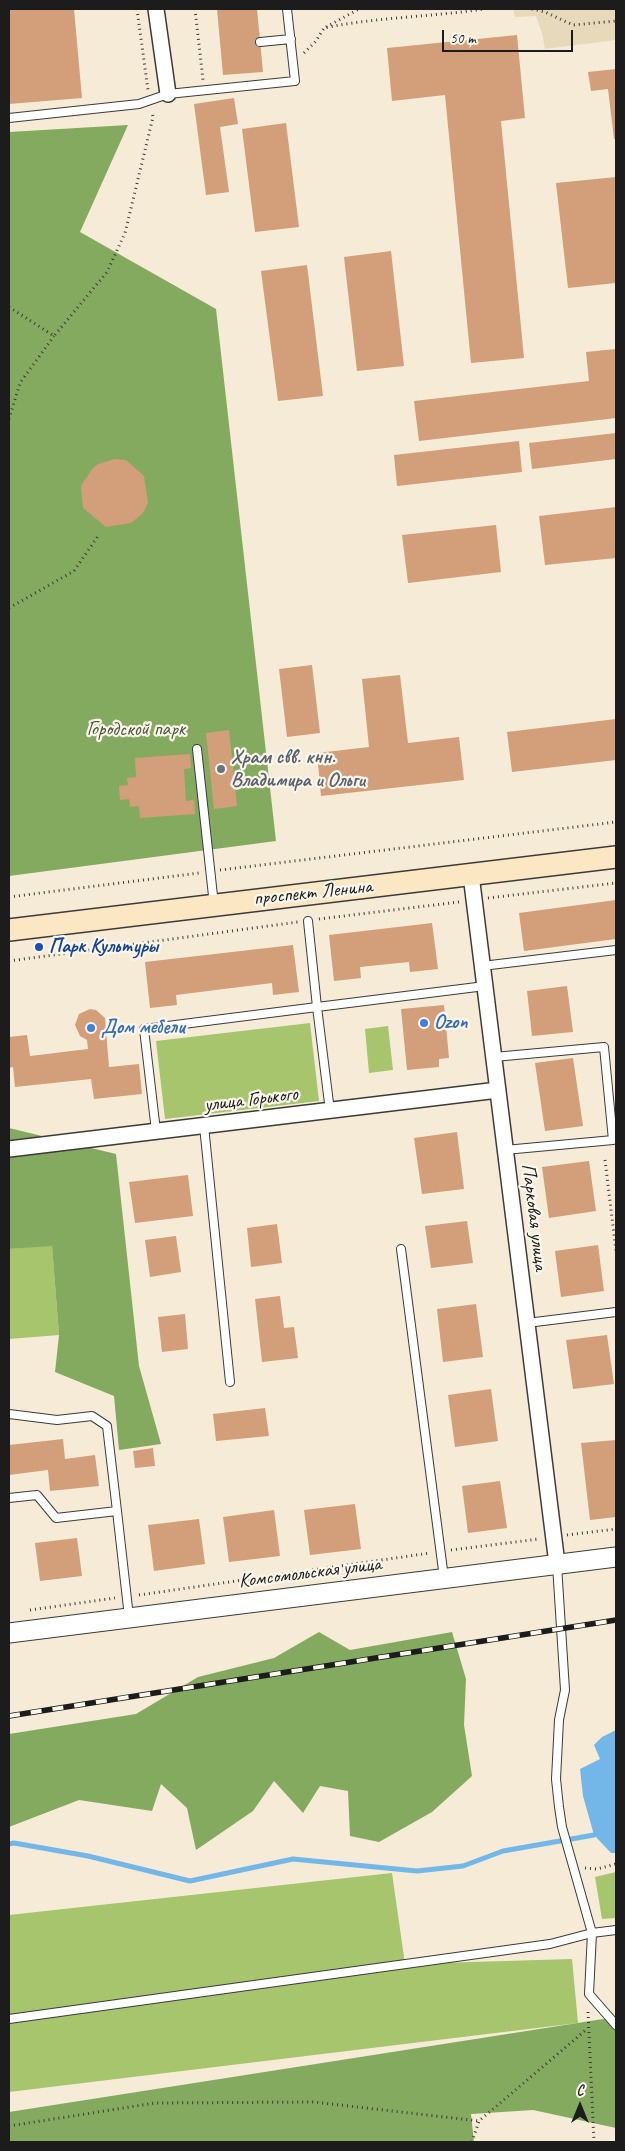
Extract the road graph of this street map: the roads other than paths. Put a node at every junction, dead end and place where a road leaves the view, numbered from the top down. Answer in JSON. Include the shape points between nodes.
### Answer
{"nodes":[{"id":1,"x":156,"y":9,"type":"edge"},
{"id":2,"x":287,"y":9,"type":"edge"},
{"id":3,"x":291,"y":39,"type":"junction"},
{"id":4,"x":260,"y":42,"type":"dead end"},
{"id":5,"x":168,"y":94,"type":"junction"},
{"id":6,"x":9,"y":118,"type":"edge"},
{"id":7,"x":196,"y":749,"type":"dead end"},
{"id":8,"x":616,"y":857,"type":"edge"},
{"id":9,"x":471,"y":875,"type":"junction"},
{"id":10,"x":214,"y":905,"type":"junction"},
{"id":11,"x":308,"y":921,"type":"dead end"},
{"id":12,"x":9,"y":930,"type":"edge"},
{"id":13,"x":616,"y":950,"type":"edge"},
{"id":14,"x":482,"y":966,"type":"junction"},
{"id":15,"x":485,"y":986,"type":"junction"},
{"id":16,"x":317,"y":1007,"type":"junction"},
{"id":17,"x":494,"y":1057,"type":"junction"},
{"id":18,"x":498,"y":1090,"type":"junction"},
{"id":19,"x":330,"y":1110,"type":"junction"},
{"id":20,"x":204,"y":1126,"type":"junction"},
{"id":21,"x":156,"y":1131,"type":"junction"},
{"id":22,"x":9,"y":1149,"type":"edge"},
{"id":23,"x":505,"y":1150,"type":"junction"},
{"id":24,"x":401,"y":1249,"type":"dead end"},
{"id":25,"x":616,"y":1312,"type":"edge"},
{"id":26,"x":527,"y":1324,"type":"junction"},
{"id":27,"x":230,"y":1382,"type":"dead end"},
{"id":28,"x":9,"y":1414,"type":"edge"},
{"id":29,"x":9,"y":1498,"type":"edge"},
{"id":30,"x":117,"y":1511,"type":"junction"},
{"id":31,"x":616,"y":1557,"type":"edge"},
{"id":32,"x":557,"y":1564,"type":"junction"},
{"id":33,"x":444,"y":1578,"type":"junction"},
{"id":34,"x":129,"y":1619,"type":"junction"},
{"id":35,"x":9,"y":1633,"type":"edge"},
{"id":36,"x":616,"y":1930,"type":"edge"},
{"id":37,"x":592,"y":1933,"type":"junction"},
{"id":38,"x":9,"y":2019,"type":"edge"},
{"id":39,"x":616,"y":2025,"type":"edge"}],
"edges":[{"from":1,"to":5,"type":"street"},
{"from":2,"to":3,"type":"lane"},
{"from":3,"to":4,"type":"lane"},
{"from":3,"to":5,"type":"lane","via":[[295,81]]},
{"from":5,"to":6,"type":"lane","via":[[139,104]]},
{"from":7,"to":10,"type":"lane"},
{"from":8,"to":9,"type":"main road","name":"проспект Ленина"},
{"from":9,"to":10,"type":"main road","name":"проспект Ленина"},
{"from":9,"to":14,"type":"street","name":"Парковая улица"},
{"from":10,"to":12,"type":"main road","name":"проспект Ленина"},
{"from":11,"to":16,"type":"lane"},
{"from":13,"to":14,"type":"lane"},
{"from":14,"to":15,"type":"street","name":"Парковая улица"},
{"from":15,"to":16,"type":"lane"},
{"from":15,"to":17,"type":"street","name":"Парковая улица"},
{"from":16,"to":19,"type":"lane"},
{"from":16,"to":21,"type":"lane","via":[[144,1029]]},
{"from":17,"to":18,"type":"street","name":"Парковая улица"},
{"from":17,"to":23,"type":"lane","via":[[604,1047],[613,1140]]},
{"from":18,"to":19,"type":"street","name":"улица Горького"},
{"from":18,"to":23,"type":"street","name":"Парковая улица"},
{"from":19,"to":20,"type":"street","name":"улица Горького"},
{"from":20,"to":21,"type":"street","name":"улица Горького"},
{"from":20,"to":27,"type":"lane"},
{"from":21,"to":22,"type":"street","name":"улица Горького"},
{"from":23,"to":26,"type":"street","name":"Парковая улица"},
{"from":24,"to":33,"type":"lane"},
{"from":25,"to":26,"type":"lane"},
{"from":26,"to":32,"type":"street","name":"Парковая улица"},
{"from":28,"to":30,"type":"lane","via":[[57,1420],[92,1416],[107,1426]]},
{"from":29,"to":30,"type":"lane","via":[[37,1495],[56,1518]]},
{"from":30,"to":34,"type":"lane"},
{"from":31,"to":32,"type":"street","name":"Комсомольская улица"},
{"from":32,"to":33,"type":"street","name":"Комсомольская улица"},
{"from":32,"to":37,"type":"lane","via":[[564,1690],[556,1780],[562,1827]]},
{"from":33,"to":34,"type":"street","name":"Комсомольская улица"},
{"from":34,"to":35,"type":"street","name":"Комсомольская улица"},
{"from":36,"to":37,"type":"lane"},
{"from":37,"to":38,"type":"lane","via":[[550,1944]]},
{"from":37,"to":39,"type":"lane","via":[[589,1994]]}]}
